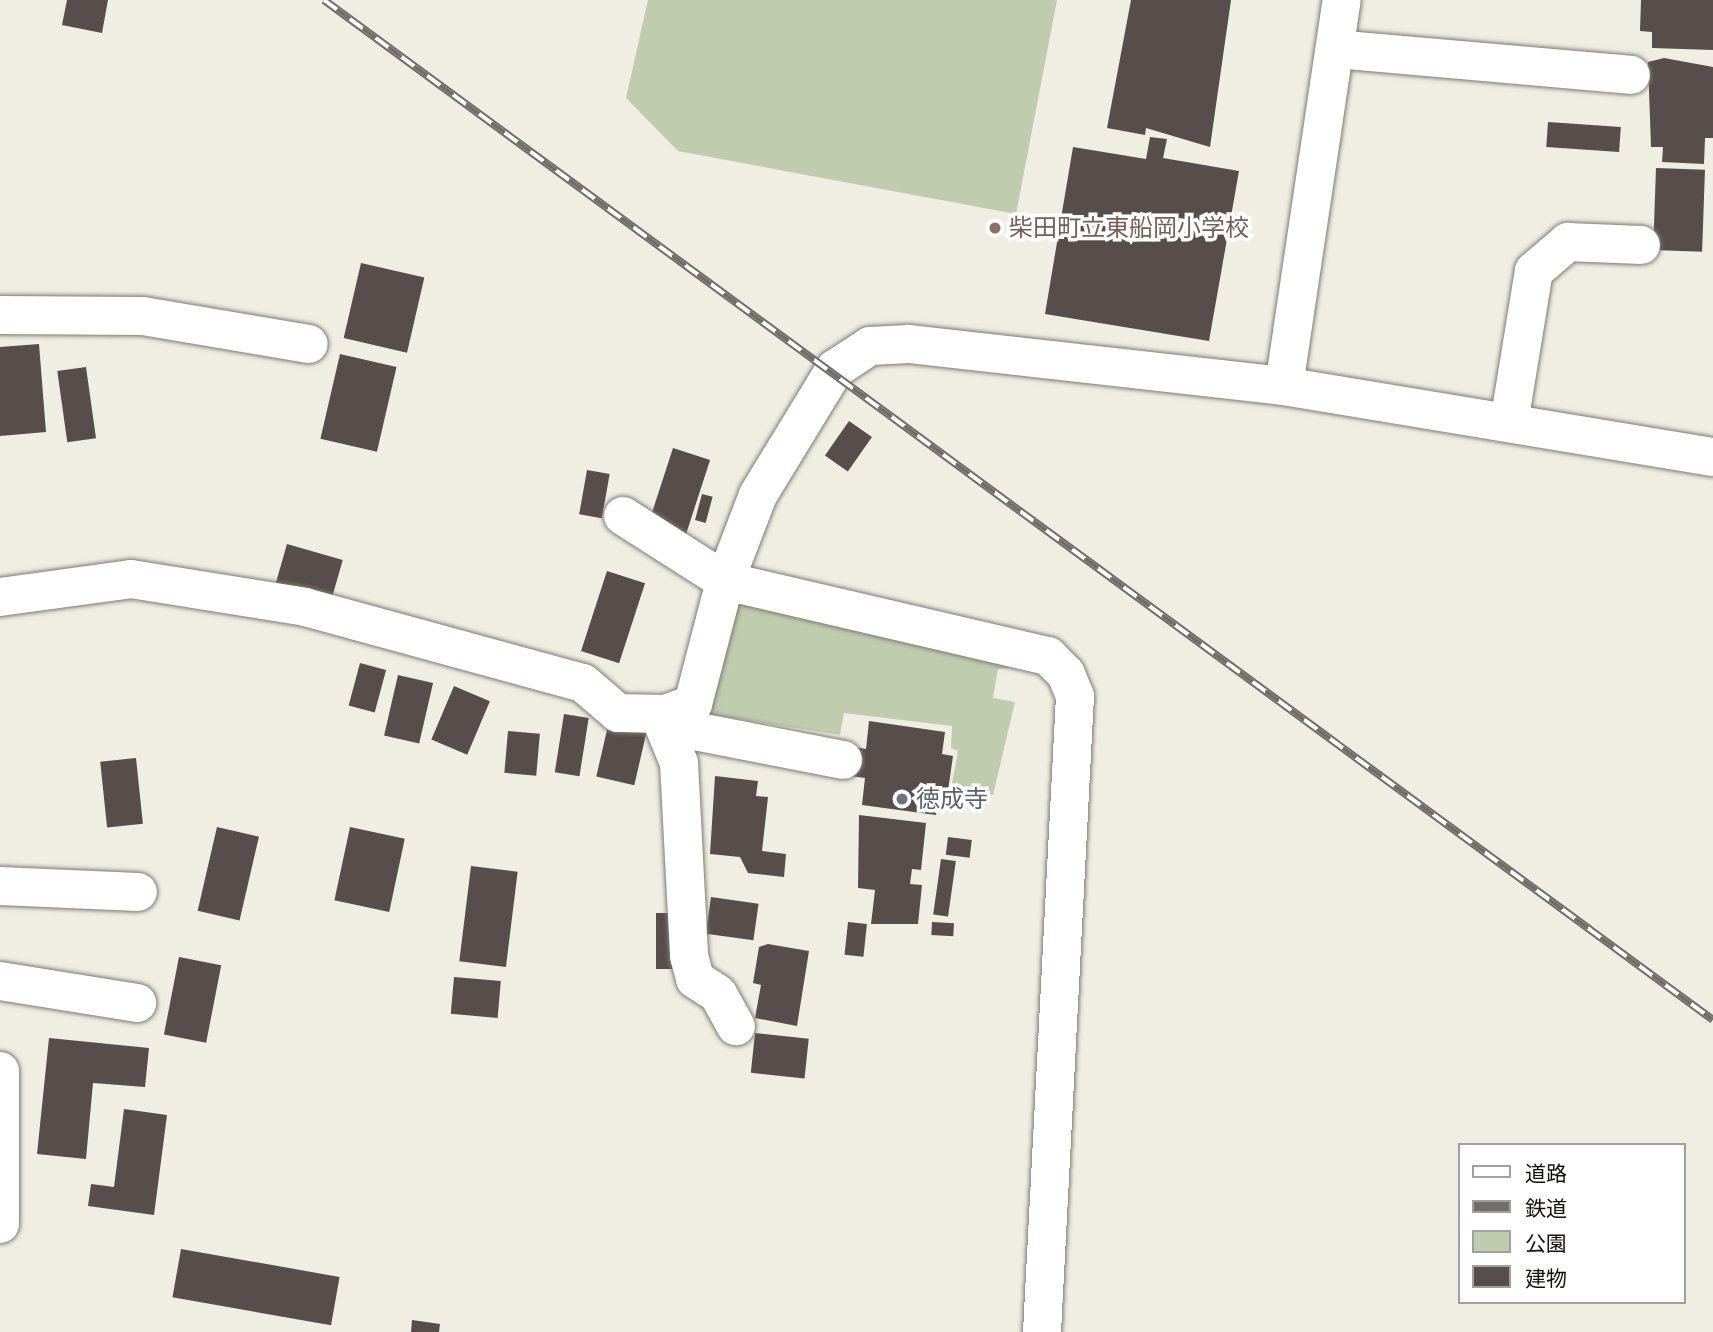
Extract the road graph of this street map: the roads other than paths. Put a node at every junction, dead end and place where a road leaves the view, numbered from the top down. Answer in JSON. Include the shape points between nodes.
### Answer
{"nodes":[{"id":1,"x":1342,"y":0,"type":"edge"},
{"id":2,"x":1335,"y":49,"type":"junction"},
{"id":3,"x":1631,"y":75,"type":"dead end"},
{"id":4,"x":1641,"y":245,"type":"dead end"},
{"id":5,"x":0,"y":315,"type":"edge"},
{"id":6,"x":309,"y":344,"type":"dead end"},
{"id":7,"x":1284,"y":386,"type":"junction"},
{"id":8,"x":1509,"y":423,"type":"junction"},
{"id":9,"x":1713,"y":457,"type":"edge"},
{"id":10,"x":623,"y":516,"type":"dead end"},
{"id":11,"x":725,"y":581,"type":"junction"},
{"id":12,"x":0,"y":597,"type":"edge"},
{"id":13,"x":662,"y":714,"type":"junction"},
{"id":14,"x":843,"y":760,"type":"dead end"},
{"id":15,"x":0,"y":886,"type":"edge"},
{"id":16,"x":138,"y":892,"type":"dead end"},
{"id":17,"x":0,"y":981,"type":"edge"},
{"id":18,"x":138,"y":1003,"type":"dead end"},
{"id":19,"x":736,"y":1026,"type":"dead end"},
{"id":20,"x":0,"y":1071,"type":"edge"},
{"id":21,"x":0,"y":1224,"type":"edge"},
{"id":22,"x":1042,"y":1332,"type":"edge"}],
"edges":[{"from":1,"to":2,"type":"street"},
{"from":2,"to":3,"type":"street"},
{"from":2,"to":7,"type":"street"},
{"from":4,"to":8,"type":"street","via":[[1568,242],[1534,271]]},
{"from":5,"to":6,"type":"street","via":[[143,316]]},
{"from":7,"to":8,"type":"street"},
{"from":7,"to":11,"type":"street","via":[[909,344],[870,346],[835,369],[758,495]]},
{"from":8,"to":9,"type":"street"},
{"from":10,"to":11,"type":"street"},
{"from":11,"to":13,"type":"street","via":[[693,704]]},
{"from":11,"to":22,"type":"street","via":[[1048,656],[1066,674],[1075,696]]},
{"from":12,"to":13,"type":"street","via":[[131,579],[305,607],[583,683],[618,713]]},
{"from":13,"to":14,"type":"street","via":[[684,729]]},
{"from":13,"to":19,"type":"street","via":[[679,763],[689,956],[695,979],[718,993]]},
{"from":15,"to":16,"type":"street"},
{"from":17,"to":18,"type":"street"},
{"from":20,"to":21,"type":"street"}]}
